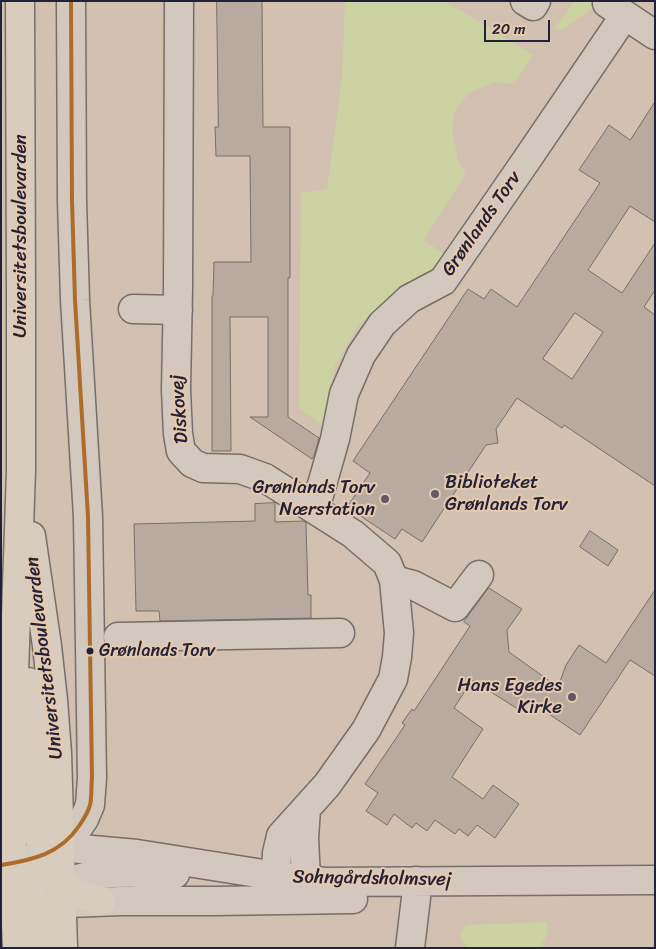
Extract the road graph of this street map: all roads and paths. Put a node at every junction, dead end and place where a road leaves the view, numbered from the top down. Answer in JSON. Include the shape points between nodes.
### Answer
{"nodes":[{"id":1,"x":20,"y":1,"type":"edge"},
{"id":2,"x":71,"y":1,"type":"edge"},
{"id":3,"x":179,"y":1,"type":"edge"},
{"id":4,"x":524,"y":1,"type":"edge"},
{"id":5,"x":536,"y":1,"type":"edge"},
{"id":6,"x":655,"y":35,"type":"edge"},
{"id":7,"x":133,"y":309,"type":"dead end"},
{"id":8,"x":178,"y":310,"type":"junction"},
{"id":9,"x":21,"y":470,"type":"junction"},
{"id":10,"x":314,"y":509,"type":"junction"},
{"id":11,"x":394,"y":580,"type":"junction"},
{"id":12,"x":475,"y":580,"type":"dead end"},
{"id":13,"x":340,"y":634,"type":"dead end"},
{"id":14,"x":118,"y":637,"type":"dead end"},
{"id":15,"x":306,"y":809,"type":"junction"},
{"id":16,"x":26,"y":871,"type":"edge"},
{"id":17,"x":276,"y":876,"type":"junction"},
{"id":18,"x":306,"y":879,"type":"junction"},
{"id":19,"x":655,"y":880,"type":"edge"},
{"id":20,"x":416,"y":890,"type":"junction"},
{"id":21,"x":655,"y":897,"type":"edge"},
{"id":22,"x":290,"y":900,"type":"junction"},
{"id":23,"x":17,"y":942,"type":"edge"},
{"id":24,"x":41,"y":948,"type":"edge"},
{"id":25,"x":63,"y":948,"type":"edge"},
{"id":26,"x":410,"y":948,"type":"edge"}],
"edges":[{"from":1,"to":9,"type":"main road","name":"Universitetsboulevarden"},
{"from":2,"to":16,"type":"street","via":[[72,201],[88,517],[92,787],[90,805],[73,835]]},
{"from":3,"to":8,"type":"street","name":"Diskovej"},
{"from":4,"to":5,"type":"street","via":[[533,6]]},
{"from":6,"to":10,"type":"street","name":"Grønlands Torv","via":[[616,9],[530,155],[443,281],[409,299],[382,324],[361,355],[344,394],[335,439]]},
{"from":7,"to":8,"type":"street"},
{"from":8,"to":10,"type":"street","name":"Diskovej","via":[[176,390],[181,451],[192,463],[203,468],[240,469],[265,478]]},
{"from":9,"to":16,"type":"main road","name":"Universitetsboulevarden","via":[[18,541],[37,817]]},
{"from":9,"to":16,"type":"main road","name":"Universitetsboulevarden","via":[[47,646],[58,787]]},
{"from":10,"to":11,"type":"street","name":"Diskovej","via":[[353,534],[387,563]]},
{"from":11,"to":12,"type":"street","via":[[413,585],[454,607]]},
{"from":11,"to":15,"type":"street","name":"Diskovej","via":[[398,633],[393,679],[366,730]]},
{"from":13,"to":14,"type":"street"},
{"from":15,"to":17,"type":"street","name":"Diskovej","via":[[281,836]]},
{"from":15,"to":18,"type":"street"},
{"from":16,"to":17,"type":"street","via":[[78,878],[101,873]]},
{"from":16,"to":17,"type":"street","name":"Sohngårdsholmsvej","via":[[150,855]]},
{"from":16,"to":22,"type":"street","name":"Sohngårdsholmsvej","via":[[101,901]]},
{"from":16,"to":23,"type":"main road"},
{"from":16,"to":24,"type":"main road","via":[[39,923]]},
{"from":16,"to":25,"type":"main road"},
{"from":17,"to":18,"type":"street","name":"Sohngårdsholmsvej"},
{"from":17,"to":22,"type":"street"},
{"from":18,"to":20,"type":"street","name":"Sohngårdsholmsvej"},
{"from":18,"to":22,"type":"street"},
{"from":19,"to":20,"type":"street","name":"Sohngårdsholmsvej"},
{"from":20,"to":21,"type":"street","name":"Sohngårdsholmsvej"},
{"from":20,"to":22,"type":"street","name":"Sohngårdsholmsvej"},
{"from":20,"to":26,"type":"street"}]}
